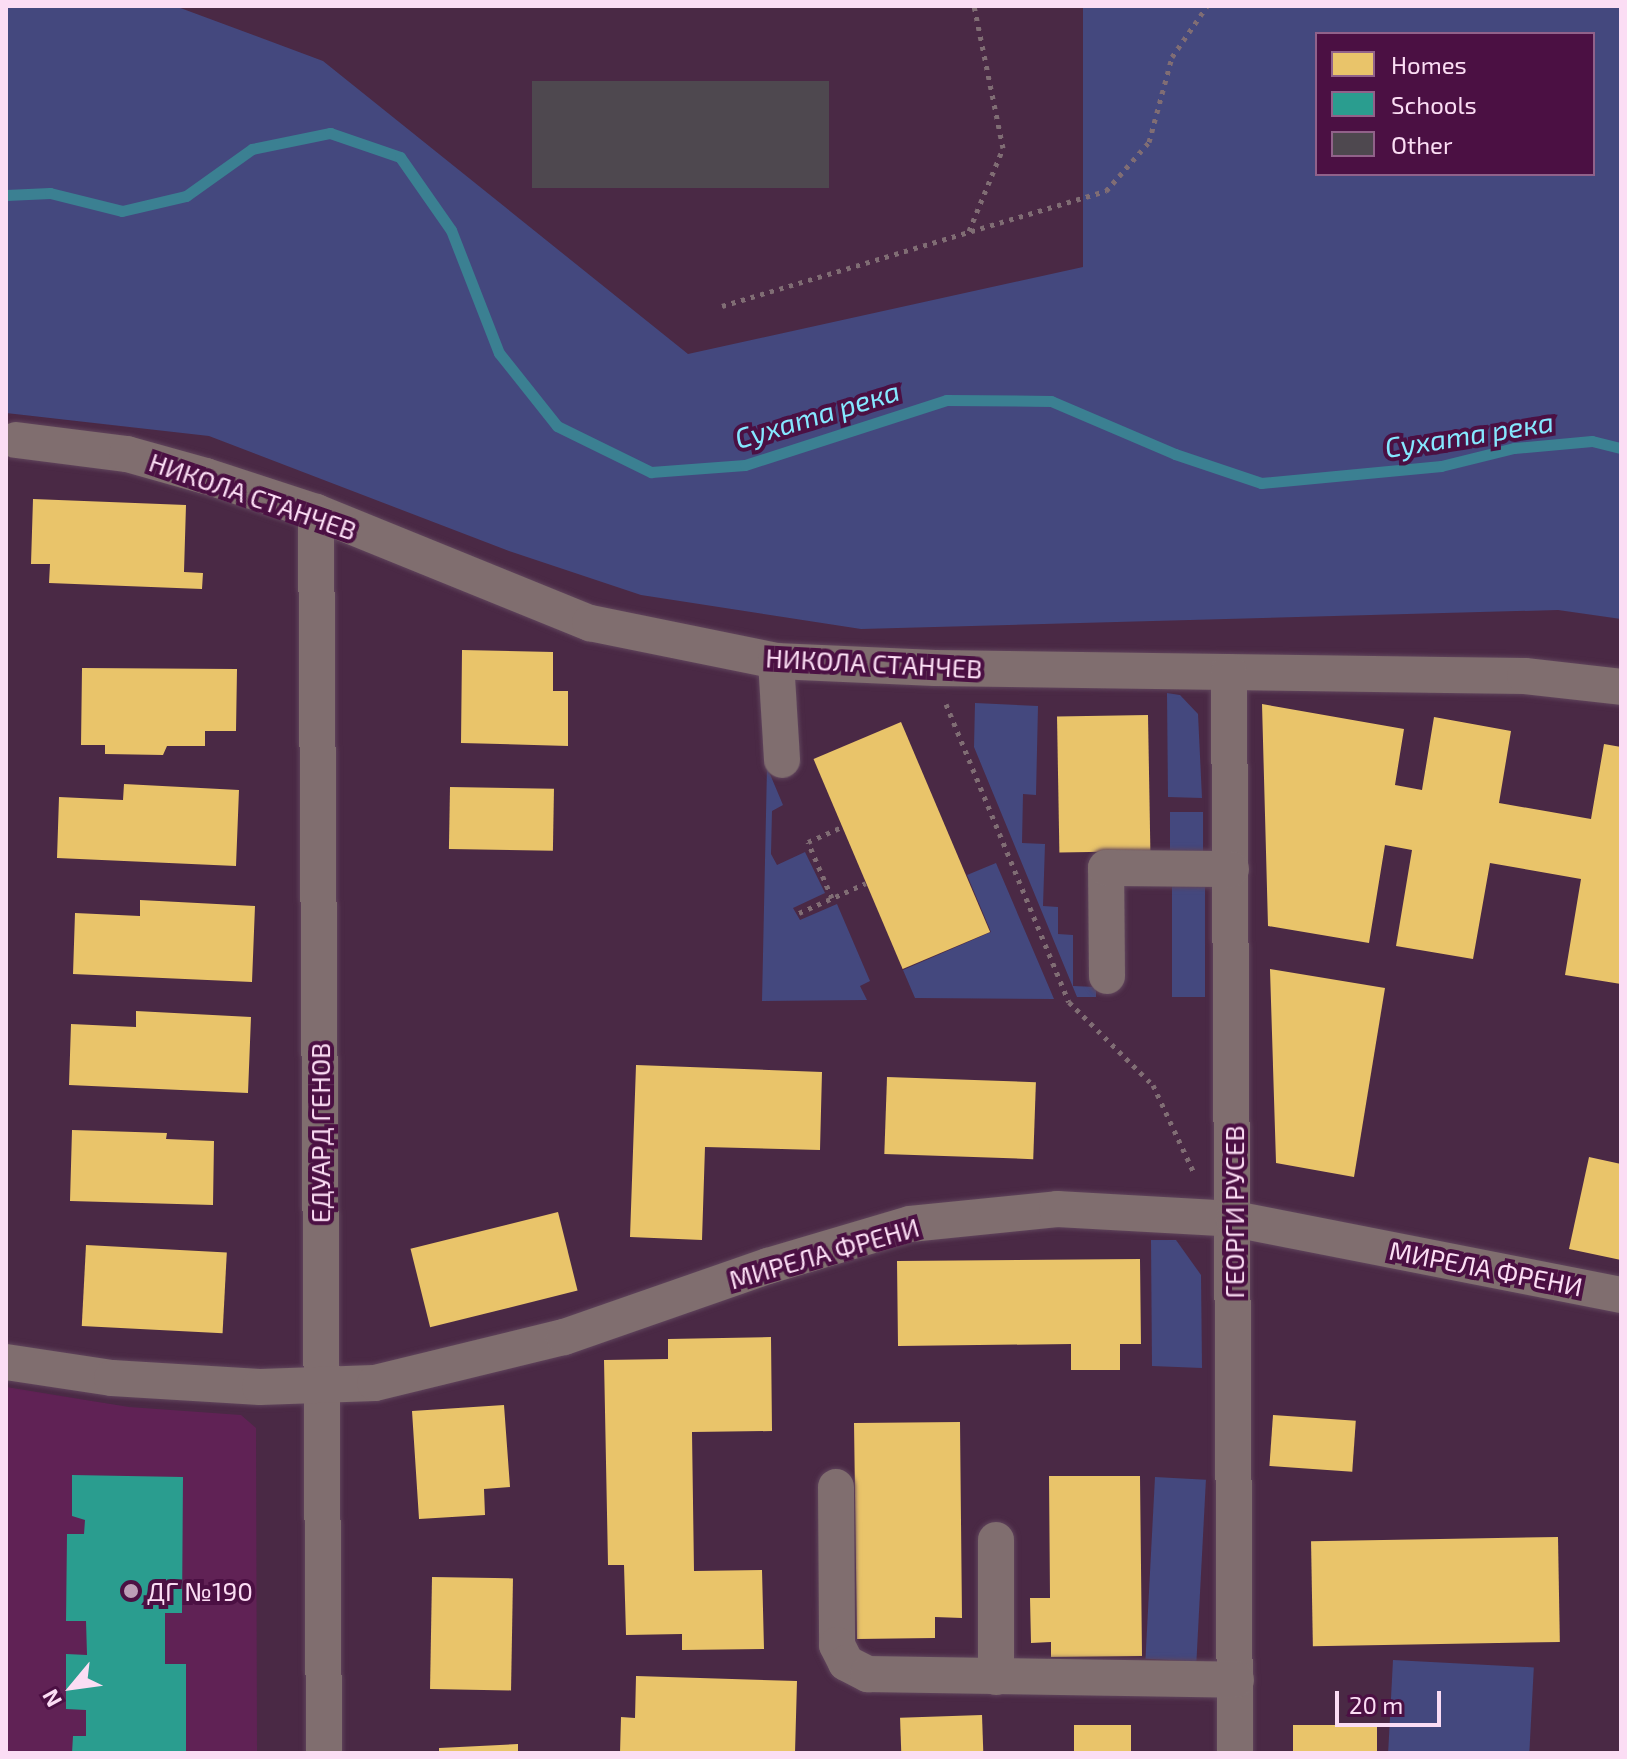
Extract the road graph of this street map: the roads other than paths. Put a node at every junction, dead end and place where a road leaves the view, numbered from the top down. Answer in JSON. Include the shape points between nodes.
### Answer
{"nodes":[{"id":1,"x":16,"y":440,"type":"dead end"},
{"id":2,"x":316,"y":512,"type":"junction"},
{"id":3,"x":776,"y":661,"type":"junction"},
{"id":4,"x":1229,"y":672,"type":"junction"},
{"id":5,"x":1621,"y":687,"type":"edge"},
{"id":6,"x":782,"y":760,"type":"dead end"},
{"id":7,"x":1231,"y":869,"type":"junction"},
{"id":8,"x":1107,"y":976,"type":"dead end"},
{"id":9,"x":1234,"y":1219,"type":"junction"},
{"id":10,"x":1621,"y":1295,"type":"edge"},
{"id":11,"x":6,"y":1362,"type":"edge"},
{"id":12,"x":322,"y":1388,"type":"junction"},
{"id":13,"x":836,"y":1487,"type":"dead end"},
{"id":14,"x":996,"y":1540,"type":"dead end"},
{"id":15,"x":996,"y":1677,"type":"junction"},
{"id":16,"x":1236,"y":1680,"type":"junction"},
{"id":17,"x":324,"y":1753,"type":"edge"},
{"id":18,"x":1235,"y":1753,"type":"edge"}],
"edges":[{"from":1,"to":2,"type":"street","name":"НИКОЛА СТАНЧЕВ","via":[[127,454]]},
{"from":2,"to":3,"type":"street","name":"НИКОЛА СТАНЧЕВ","via":[[590,623]]},
{"from":2,"to":12,"type":"street","name":"ЕДУАРД ГЕНОВ"},
{"from":3,"to":4,"type":"street","name":"НИКОЛА СТАНЧЕВ"},
{"from":3,"to":6,"type":"street"},
{"from":4,"to":5,"type":"street","name":"НИКОЛА СТАНЧЕВ","via":[[1525,676]]},
{"from":4,"to":7,"type":"street","name":"ГЕОРГИ РУСЕВ"},
{"from":7,"to":8,"type":"street","via":[[1106,868]]},
{"from":7,"to":9,"type":"street","name":"ГЕОРГИ РУСЕВ"},
{"from":9,"to":10,"type":"street","name":"МИРЕЛА ФРЕНИ"},
{"from":9,"to":12,"type":"street","name":"МИРЕЛА ФРЕНИ","via":[[1057,1209],[910,1224],[768,1266],[564,1337],[375,1383]]},
{"from":9,"to":16,"type":"street","name":"ГЕОРГИ РУСЕВ"},
{"from":11,"to":12,"type":"street","name":"МИРЕЛА ФРЕНИ","via":[[112,1378]]},
{"from":12,"to":17,"type":"street","name":"ЕДУАРД ГЕНОВ"},
{"from":13,"to":15,"type":"street","via":[[837,1645],[846,1663],[868,1674]]},
{"from":14,"to":15,"type":"street"},
{"from":15,"to":16,"type":"street"},
{"from":16,"to":18,"type":"street","name":"ГЕОРГИ РУСЕВ"}]}
